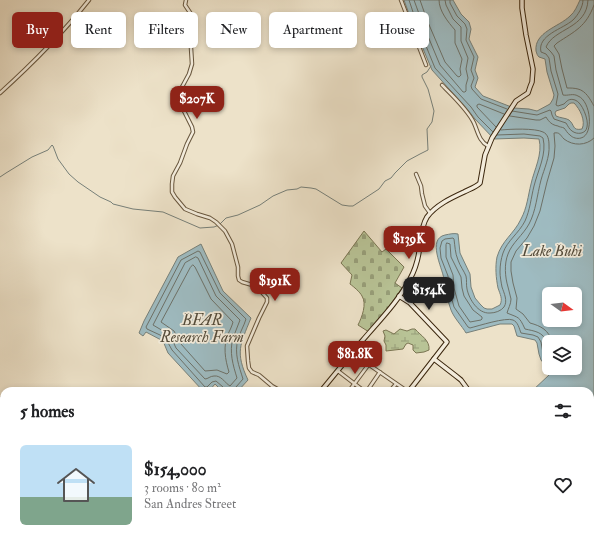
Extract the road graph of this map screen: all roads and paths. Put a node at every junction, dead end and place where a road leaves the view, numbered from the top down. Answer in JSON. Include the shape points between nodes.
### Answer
{"nodes":[{"id":1,"x":88,"y":0,"type":"edge"},
{"id":2,"x":186,"y":0,"type":"edge"},
{"id":3,"x":400,"y":0,"type":"edge"},
{"id":4,"x":522,"y":0,"type":"edge"},
{"id":5,"x":426,"y":65,"type":"dead end"},
{"id":6,"x":442,"y":85,"type":"dead end"},
{"id":7,"x":0,"y":93,"type":"edge"},
{"id":8,"x":489,"y":146,"type":"junction"},
{"id":9,"x":416,"y":174,"type":"dead end"},
{"id":10,"x":430,"y":214,"type":"junction"},
{"id":11,"x":399,"y":296,"type":"junction"},
{"id":12,"x":352,"y":353,"type":"junction"},
{"id":13,"x":434,"y":359,"type":"junction"},
{"id":14,"x":369,"y":364,"type":"junction"},
{"id":15,"x":338,"y":371,"type":"junction"},
{"id":16,"x":380,"y":372,"type":"junction"},
{"id":17,"x":355,"y":384,"type":"junction"},
{"id":18,"x":396,"y":384,"type":"junction"},
{"id":19,"x":274,"y":387,"type":"edge"},
{"id":20,"x":325,"y":387,"type":"edge"},
{"id":21,"x":352,"y":387,"type":"edge"},
{"id":22,"x":360,"y":387,"type":"edge"},
{"id":23,"x":369,"y":387,"type":"edge"},
{"id":24,"x":393,"y":387,"type":"edge"},
{"id":25,"x":401,"y":387,"type":"edge"},
{"id":26,"x":411,"y":387,"type":"edge"},
{"id":27,"x":466,"y":387,"type":"edge"}],
"edges":[{"from":1,"to":7,"type":"street","via":[[33,62]]},
{"from":2,"to":19,"type":"street","via":[[185,5],[193,17],[192,64],[180,94],[193,132],[173,176],[172,191],[185,208],[210,218],[225,231],[232,243],[239,280],[256,286],[268,301],[247,346],[247,358],[252,372]]},
{"from":3,"to":5,"type":"street"},
{"from":4,"to":8,"type":"main road","via":[[533,75],[528,93],[512,106]]},
{"from":6,"to":8,"type":"street","via":[[473,122],[483,143]]},
{"from":8,"to":10,"type":"main road","via":[[478,186],[458,194]]},
{"from":9,"to":10,"type":"street"},
{"from":10,"to":11,"type":"main road","via":[[423,226],[415,269]]},
{"from":11,"to":12,"type":"main road"},
{"from":11,"to":13,"type":"main road","via":[[410,303],[447,342]]},
{"from":12,"to":14,"type":"street"},
{"from":12,"to":15,"type":"main road"},
{"from":13,"to":26,"type":"main road"},
{"from":13,"to":27,"type":"main road"},
{"from":14,"to":16,"type":"street"},
{"from":14,"to":17,"type":"street"},
{"from":15,"to":17,"type":"street"},
{"from":15,"to":20,"type":"main road"},
{"from":16,"to":18,"type":"street"},
{"from":16,"to":23,"type":"street"},
{"from":17,"to":21,"type":"street"},
{"from":17,"to":22,"type":"street"},
{"from":18,"to":24,"type":"street"},
{"from":18,"to":25,"type":"street"}]}
